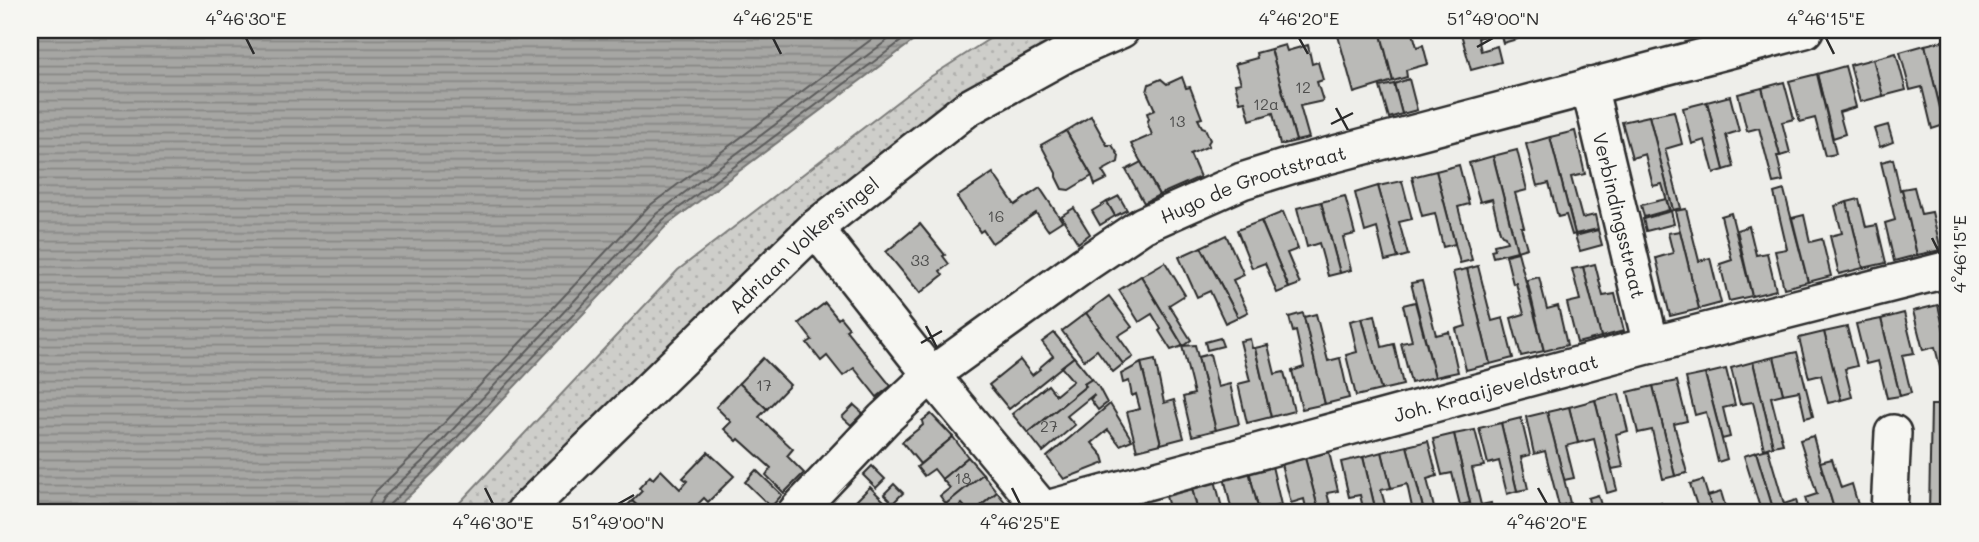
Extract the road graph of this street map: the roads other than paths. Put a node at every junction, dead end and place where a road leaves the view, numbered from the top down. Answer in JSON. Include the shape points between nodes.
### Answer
{"nodes":[{"id":1,"x":1121,"y":30,"type":"edge"},
{"id":2,"x":1805,"y":30,"type":"edge"},
{"id":3,"x":1589,"y":86,"type":"junction"},
{"id":4,"x":815,"y":228,"type":"junction"},
{"id":5,"x":1949,"y":269,"type":"edge"},
{"id":6,"x":1651,"y":345,"type":"junction"},
{"id":7,"x":931,"y":375,"type":"junction"},
{"id":8,"x":1893,"y":433,"type":"dead end"},
{"id":9,"x":1043,"y":511,"type":"edge"},
{"id":10,"x":524,"y":512,"type":"edge"},
{"id":11,"x":796,"y":512,"type":"edge"},
{"id":12,"x":1889,"y":512,"type":"edge"}],
"edges":[{"from":1,"to":4,"type":"street","name":"Adriaan Volkersingel","via":[[1066,54],[968,108]]},
{"from":2,"to":3,"type":"street","name":"Hugo de Grootstraat"},
{"from":3,"to":6,"type":"street","name":"Verbindingsstraat"},
{"from":3,"to":7,"type":"street","name":"Hugo de Grootstraat","via":[[1230,186],[1143,225]]},
{"from":4,"to":7,"type":"street"},
{"from":4,"to":10,"type":"street","name":"Adriaan Volkersingel"},
{"from":5,"to":6,"type":"street","name":"Joh. Kraaijeveldstraat"},
{"from":6,"to":9,"type":"street","name":"Joh. Kraaijeveldstraat"},
{"from":7,"to":9,"type":"street"},
{"from":7,"to":11,"type":"street","name":"Hugo de Grootstraat"},
{"from":8,"to":12,"type":"street"}]}
